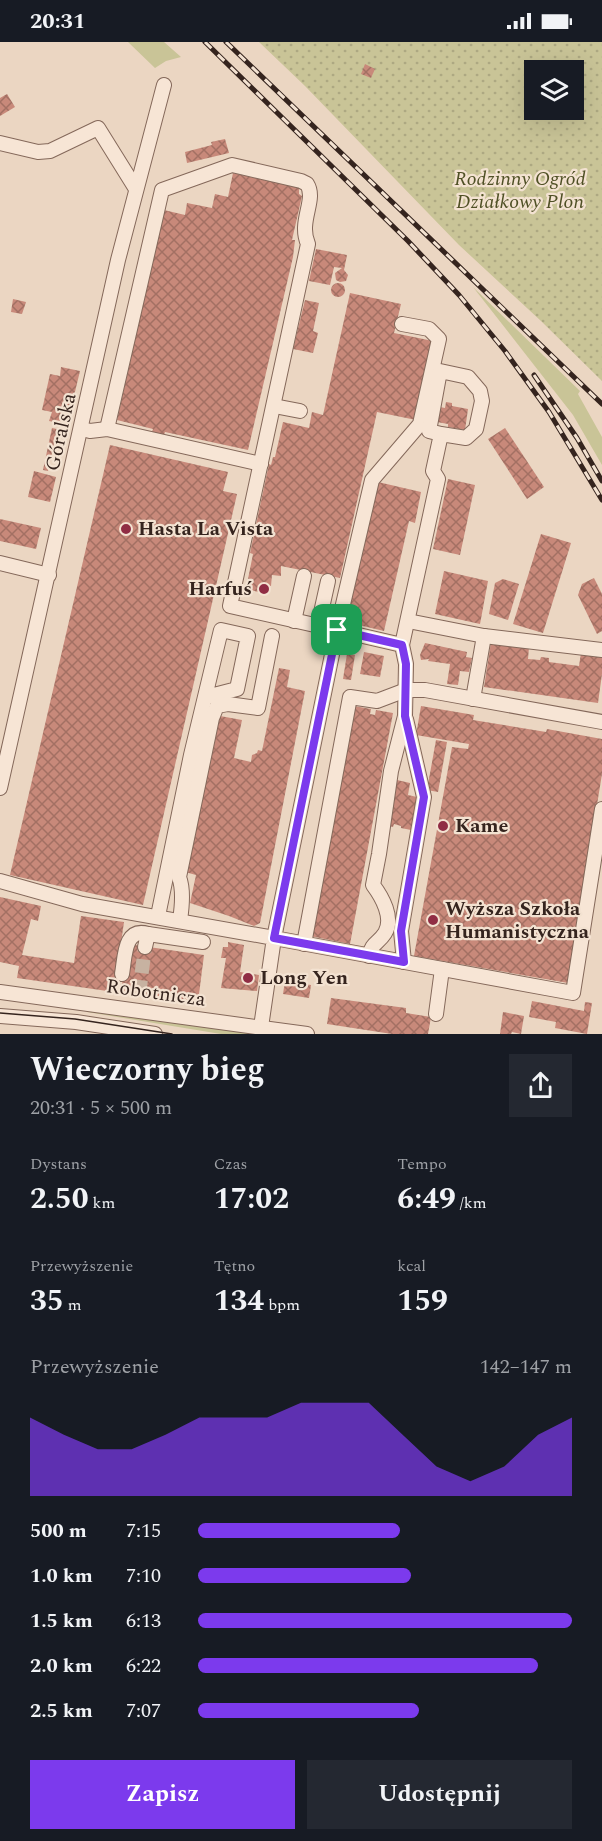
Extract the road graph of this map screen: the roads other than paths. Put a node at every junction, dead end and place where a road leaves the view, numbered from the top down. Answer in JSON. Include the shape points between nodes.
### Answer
{"nodes":[{"id":1,"x":164,"y":85,"type":"dead end"},
{"id":2,"x":0,"y":143,"type":"edge"},
{"id":3,"x":136,"y":189,"type":"junction"},
{"id":4,"x":402,"y":324,"type":"dead end"},
{"id":5,"x":274,"y":406,"type":"junction"},
{"id":6,"x":300,"y":411,"type":"dead end"},
{"id":7,"x":82,"y":429,"type":"junction"},
{"id":8,"x":107,"y":429,"type":"junction"},
{"id":9,"x":441,"y":434,"type":"junction"},
{"id":10,"x":261,"y":464,"type":"junction"},
{"id":11,"x":0,"y":563,"type":"edge"},
{"id":12,"x":49,"y":575,"type":"junction"},
{"id":13,"x":304,"y":576,"type":"dead end"},
{"id":14,"x":328,"y":581,"type":"dead end"},
{"id":15,"x":294,"y":621,"type":"junction"},
{"id":16,"x":408,"y":621,"type":"junction"},
{"id":17,"x":318,"y":626,"type":"junction"},
{"id":18,"x":337,"y":630,"type":"junction"},
{"id":19,"x":272,"y":636,"type":"dead end"},
{"id":20,"x":484,"y":636,"type":"junction"},
{"id":21,"x":402,"y":645,"type":"junction"},
{"id":22,"x":602,"y":650,"type":"edge"},
{"id":23,"x":406,"y":690,"type":"junction"},
{"id":24,"x":206,"y":696,"type":"junction"},
{"id":25,"x":474,"y":699,"type":"junction"},
{"id":26,"x":405,"y":716,"type":"junction"},
{"id":27,"x":602,"y":722,"type":"edge"},
{"id":28,"x":0,"y":788,"type":"edge"},
{"id":29,"x":602,"y":808,"type":"edge"},
{"id":30,"x":0,"y":881,"type":"edge"},
{"id":31,"x":158,"y":916,"type":"junction"},
{"id":32,"x":180,"y":920,"type":"junction"},
{"id":33,"x":274,"y":938,"type":"junction"},
{"id":34,"x":203,"y":942,"type":"dead end"},
{"id":35,"x":303,"y":944,"type":"junction"},
{"id":36,"x":369,"y":956,"type":"junction"},
{"id":37,"x":404,"y":962,"type":"junction"},
{"id":38,"x":442,"y":969,"type":"junction"},
{"id":39,"x":122,"y":974,"type":"dead end"},
{"id":40,"x":0,"y":992,"type":"edge"},
{"id":41,"x":82,"y":1002,"type":"junction"},
{"id":42,"x":436,"y":1014,"type":"dead end"},
{"id":43,"x":0,"y":1016,"type":"edge"},
{"id":44,"x":78,"y":1028,"type":"edge"},
{"id":45,"x":261,"y":1028,"type":"junction"},
{"id":46,"x":155,"y":1034,"type":"edge"},
{"id":47,"x":307,"y":1034,"type":"edge"}],
"edges":[{"from":1,"to":3,"type":"street","name":"Góralska"},
{"from":2,"to":3,"type":"street","via":[[50,151],[98,128]]},
{"from":3,"to":7,"type":"street","name":"Góralska"},
{"from":4,"to":18,"type":"street","via":[[429,329],[439,339],[420,424],[372,480]]},
{"from":5,"to":6,"type":"street"},
{"from":5,"to":8,"type":"street","via":[[308,244],[303,225],[310,189],[301,181],[232,165],[162,190]]},
{"from":5,"to":10,"type":"street"},
{"from":7,"to":8,"type":"street"},
{"from":7,"to":12,"type":"street","name":"Góralska"},
{"from":8,"to":10,"type":"street"},
{"from":9,"to":9,"type":"street","via":[[466,438],[476,429],[482,401],[480,391],[468,377],[440,371],[429,431]]},
{"from":9,"to":16,"type":"street","via":[[433,471],[438,479]]},
{"from":10,"to":15,"type":"street","via":[[230,606]]},
{"from":11,"to":12,"type":"street"},
{"from":12,"to":28,"type":"street","name":"Góralska"},
{"from":13,"to":15,"type":"street"},
{"from":14,"to":17,"type":"street"},
{"from":15,"to":17,"type":"street"},
{"from":16,"to":20,"type":"street"},
{"from":16,"to":21,"type":"street"},
{"from":17,"to":18,"type":"street"},
{"from":18,"to":21,"type":"street"},
{"from":18,"to":33,"type":"street"},
{"from":19,"to":32,"type":"street","via":[[258,708],[217,706],[212,718],[179,877]]},
{"from":20,"to":22,"type":"street"},
{"from":20,"to":25,"type":"street"},
{"from":21,"to":23,"type":"street"},
{"from":23,"to":25,"type":"street"},
{"from":23,"to":26,"type":"street"},
{"from":23,"to":35,"type":"street","via":[[377,701],[350,697]]},
{"from":24,"to":24,"type":"street","via":[[222,630],[248,636],[237,689]]},
{"from":24,"to":31,"type":"street"},
{"from":25,"to":27,"type":"street"},
{"from":26,"to":36,"type":"street","via":[[391,771],[373,885],[388,921]]},
{"from":26,"to":37,"type":"street","via":[[424,797],[401,931]]},
{"from":29,"to":38,"type":"street","via":[[573,993]]},
{"from":30,"to":31,"type":"street","via":[[82,904]]},
{"from":31,"to":32,"type":"street"},
{"from":32,"to":33,"type":"street"},
{"from":33,"to":35,"type":"street"},
{"from":33,"to":45,"type":"street"},
{"from":34,"to":39,"type":"street","via":[[147,940],[138,933],[132,935],[127,942]]},
{"from":35,"to":36,"type":"street"},
{"from":36,"to":37,"type":"street"},
{"from":37,"to":38,"type":"street"},
{"from":38,"to":42,"type":"street"},
{"from":40,"to":41,"type":"street","name":"Robotnicza"},
{"from":41,"to":44,"type":"street"},
{"from":41,"to":45,"type":"street","name":"Robotnicza"},
{"from":43,"to":44,"type":"street"},
{"from":44,"to":46,"type":"street"},
{"from":45,"to":47,"type":"street","name":"Robotnicza"}]}
